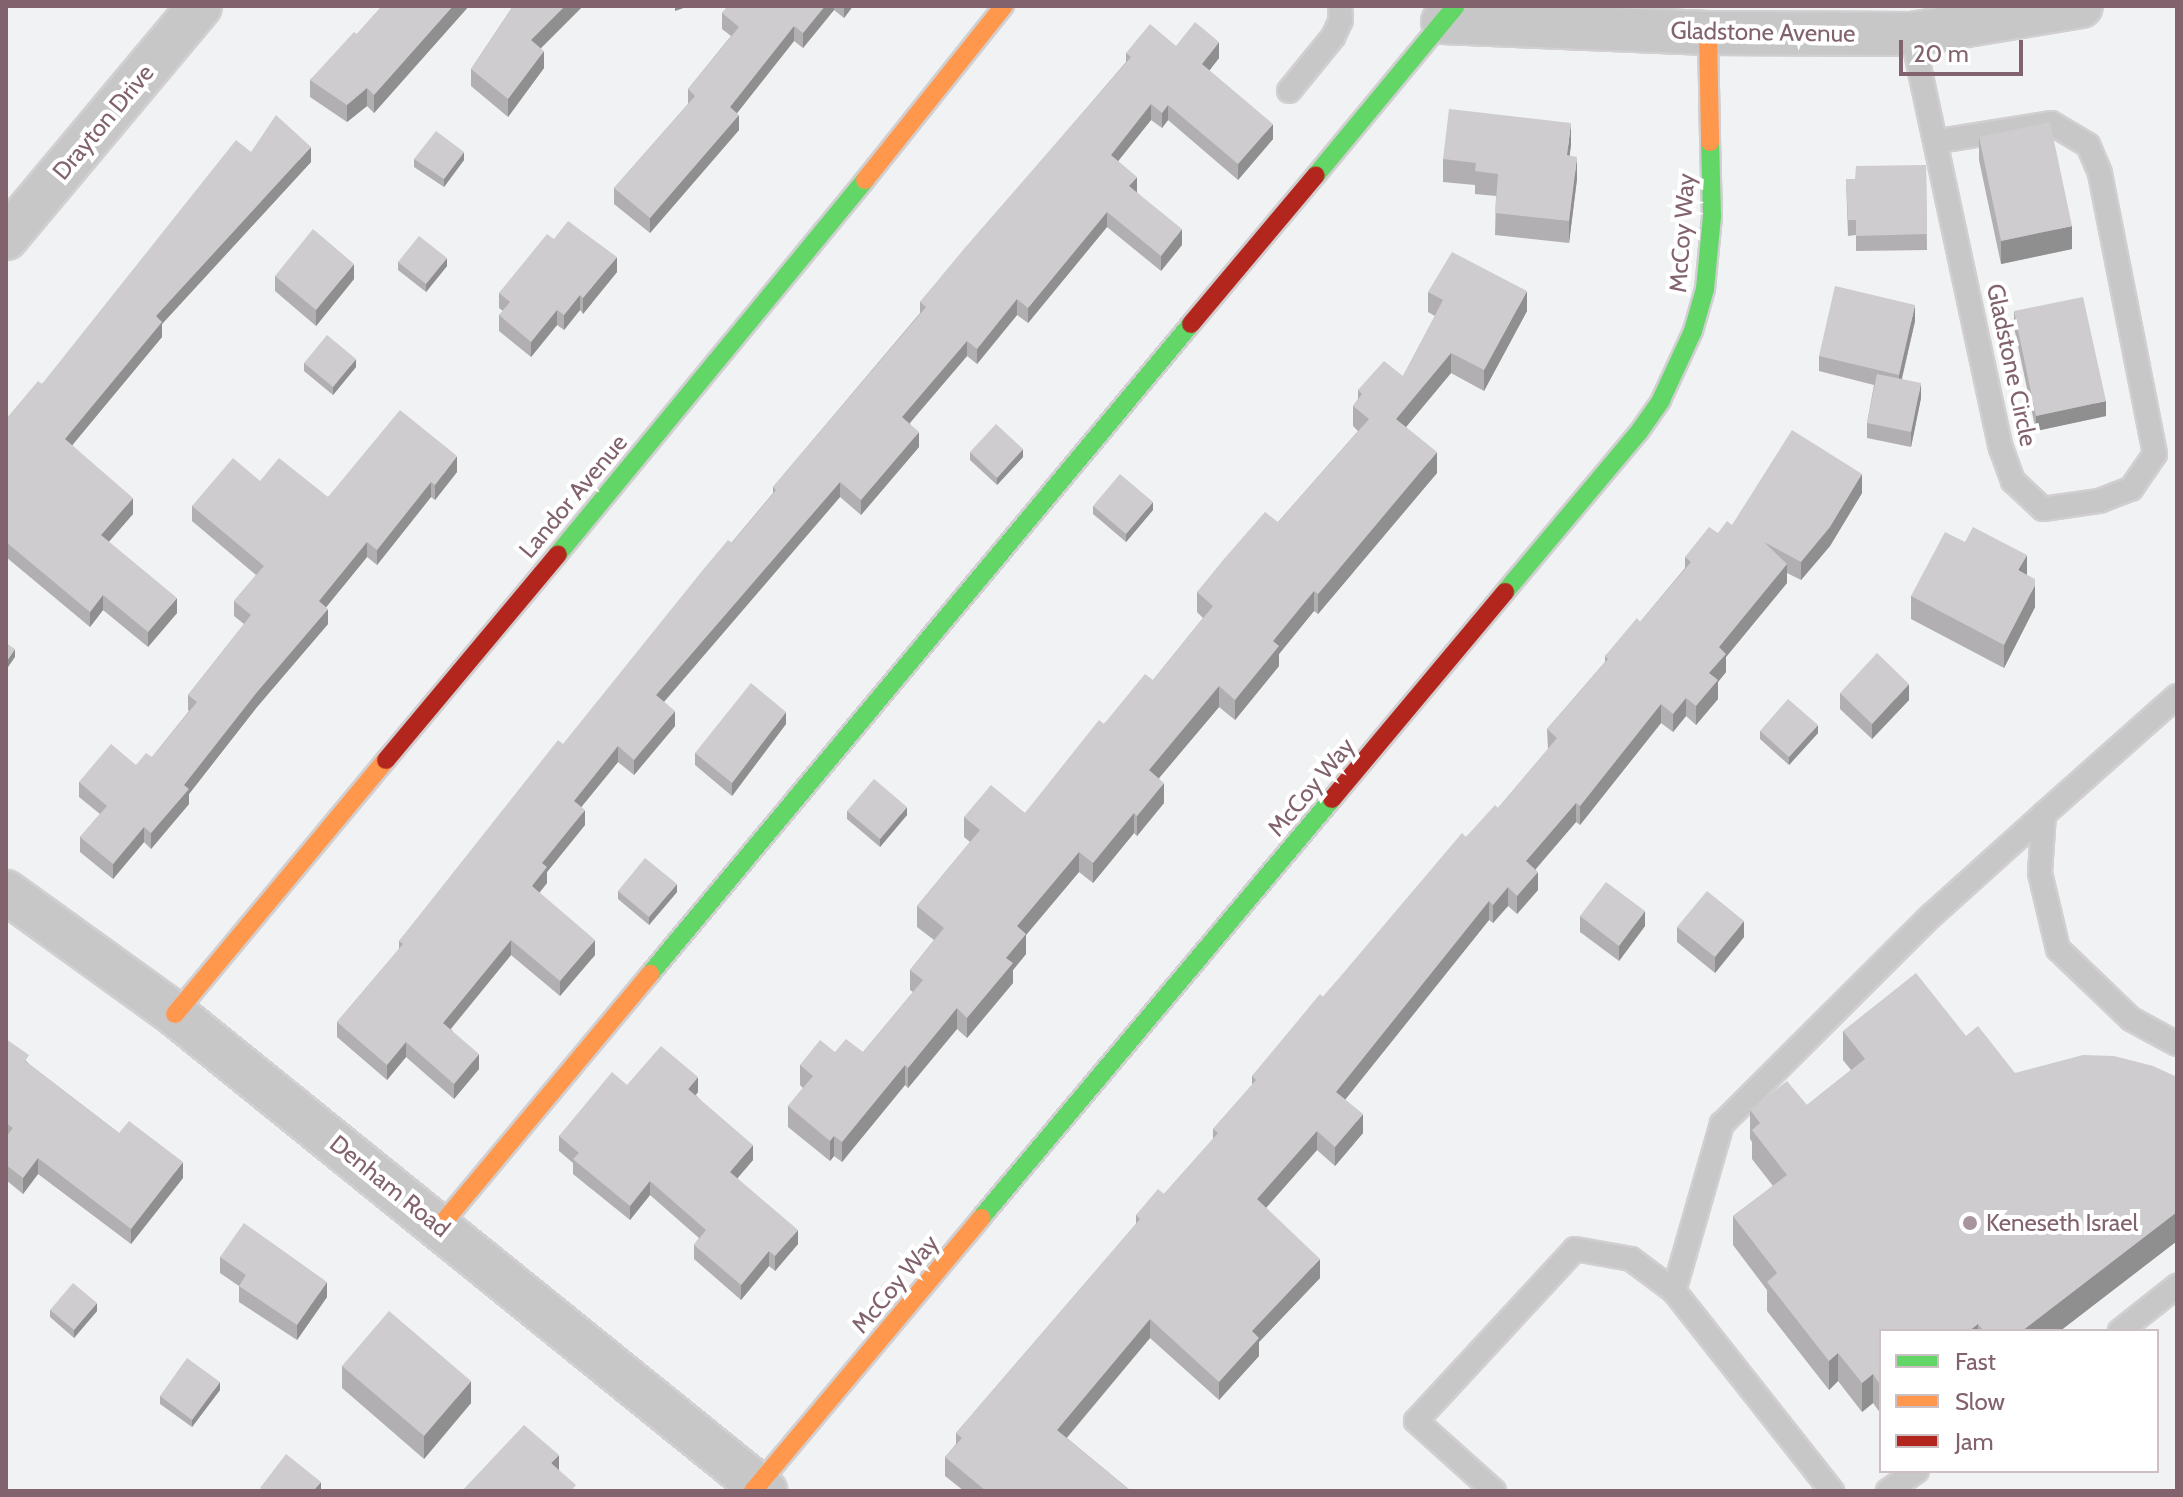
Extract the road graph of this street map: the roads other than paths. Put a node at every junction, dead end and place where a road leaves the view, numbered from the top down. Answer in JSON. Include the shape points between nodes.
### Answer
{"nodes":[{"id":1,"x":200,"y":6,"type":"edge"},
{"id":2,"x":1004,"y":6,"type":"edge"},
{"id":3,"x":1340,"y":6,"type":"edge"},
{"id":4,"x":2081,"y":6,"type":"edge"},
{"id":5,"x":1996,"y":13,"type":"edge"},
{"id":6,"x":1450,"y":14,"type":"edge"},
{"id":7,"x":1708,"y":33,"type":"junction"},
{"id":8,"x":1912,"y":34,"type":"junction"},
{"id":9,"x":1289,"y":91,"type":"dead end"},
{"id":10,"x":1938,"y":141,"type":"junction"},
{"id":11,"x":6,"y":238,"type":"edge"},
{"id":12,"x":2177,"y":696,"type":"edge"},
{"id":13,"x":2044,"y":814,"type":"junction"},
{"id":14,"x":6,"y":892,"type":"edge"},
{"id":15,"x":175,"y":1014,"type":"junction"},
{"id":16,"x":2177,"y":1044,"type":"edge"},
{"id":17,"x":441,"y":1225,"type":"junction"},
{"id":18,"x":2177,"y":1286,"type":"edge"},
{"id":19,"x":1674,"y":1291,"type":"junction"},
{"id":20,"x":2123,"y":1329,"type":"edge"},
{"id":21,"x":1914,"y":1473,"type":"edge"},
{"id":22,"x":759,"y":1489,"type":"edge"},
{"id":23,"x":1494,"y":1491,"type":"edge"},
{"id":24,"x":1832,"y":1491,"type":"edge"},
{"id":25,"x":1888,"y":1491,"type":"edge"}],
"edges":[{"from":1,"to":11,"type":"street","name":"Drayton Drive"},
{"from":2,"to":15,"type":"street","name":"Landor Avenue","via":[[772,297]]},
{"from":3,"to":9,"type":"lane","via":[[1341,20],[1333,37]]},
{"from":4,"to":5,"type":"street","name":"Gladstone Avenue"},
{"from":5,"to":8,"type":"street","name":"Gladstone Avenue"},
{"from":6,"to":7,"type":"street","name":"Gladstone Avenue"},
{"from":6,"to":17,"type":"street"},
{"from":7,"to":8,"type":"street","name":"Gladstone Avenue"},
{"from":7,"to":22,"type":"street","name":"McCoy Way","via":[[1712,216],[1705,289],[1693,331],[1661,400]]},
{"from":8,"to":10,"type":"lane","name":"Gladstone Circle"},
{"from":10,"to":10,"type":"lane","name":"Gladstone Circle","via":[[2001,448],[2013,481],[2043,509],[2099,501],[2131,489],[2155,454],[2100,173],[2088,145],[2051,123]]},
{"from":12,"to":13,"type":"lane"},
{"from":13,"to":16,"type":"lane","via":[[2040,873],[2058,949],[2131,1019]]},
{"from":13,"to":19,"type":"lane","via":[[1932,915],[1722,1124]]},
{"from":14,"to":15,"type":"street","name":"Denham Road"},
{"from":15,"to":17,"type":"street","name":"Denham Road"},
{"from":17,"to":22,"type":"street","name":"Denham Road"},
{"from":18,"to":20,"type":"lane"},
{"from":19,"to":23,"type":"lane","via":[[1631,1259],[1575,1249],[1416,1421]]},
{"from":19,"to":24,"type":"lane"},
{"from":21,"to":25,"type":"lane"}]}
